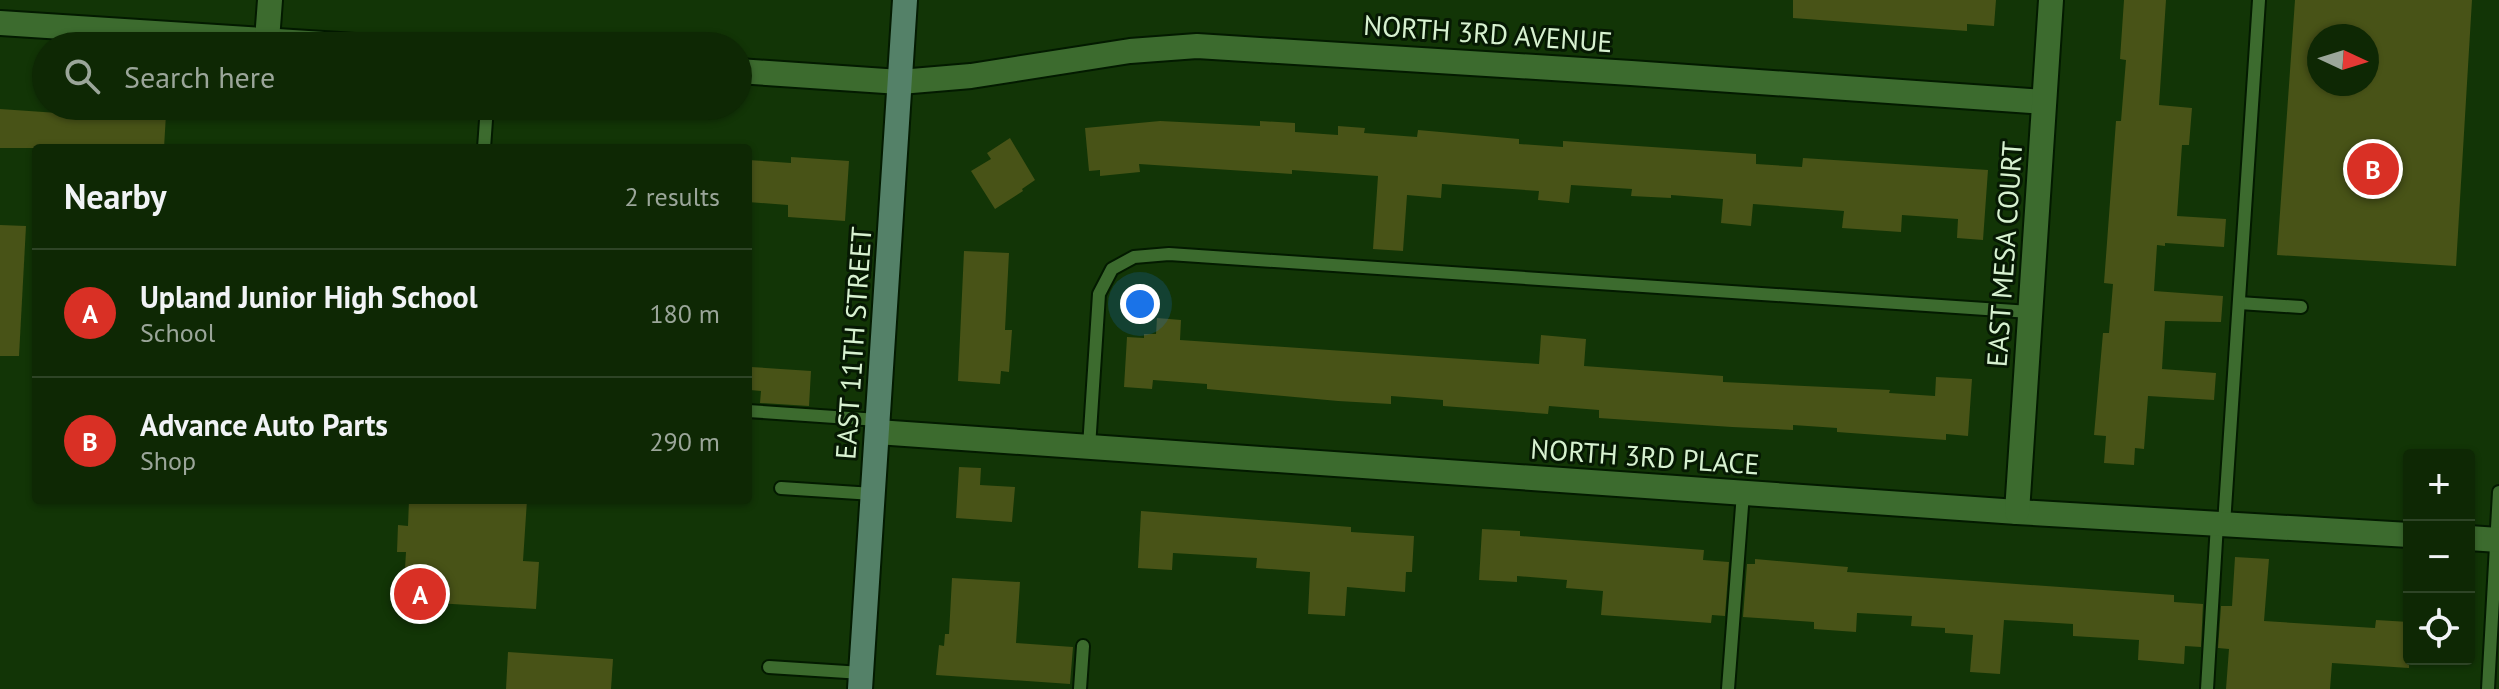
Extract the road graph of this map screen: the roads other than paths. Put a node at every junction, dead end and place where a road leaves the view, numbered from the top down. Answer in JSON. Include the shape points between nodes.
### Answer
{"nodes":[{"id":1,"x":270,"y":0,"type":"edge"},
{"id":2,"x":905,"y":0,"type":"edge"},
{"id":3,"x":2051,"y":0,"type":"edge"},
{"id":4,"x":2259,"y":0,"type":"edge"},
{"id":5,"x":0,"y":23,"type":"edge"},
{"id":6,"x":141,"y":32,"type":"edge"},
{"id":7,"x":268,"y":32,"type":"edge"},
{"id":8,"x":752,"y":72,"type":"edge"},
{"id":9,"x":900,"y":82,"type":"junction"},
{"id":10,"x":2044,"y":102,"type":"junction"},
{"id":11,"x":486,"y":120,"type":"edge"},
{"id":12,"x":484,"y":144,"type":"edge"},
{"id":13,"x":2239,"y":303,"type":"junction"},
{"id":14,"x":2301,"y":307,"type":"dead end"},
{"id":15,"x":2030,"y":312,"type":"junction"},
{"id":16,"x":752,"y":411,"type":"edge"},
{"id":17,"x":877,"y":426,"type":"junction"},
{"id":18,"x":1089,"y":447,"type":"junction"},
{"id":19,"x":781,"y":488,"type":"dead end"},
{"id":20,"x":2499,"y":492,"type":"edge"},
{"id":21,"x":1743,"y":493,"type":"junction"},
{"id":22,"x":873,"y":494,"type":"junction"},
{"id":23,"x":2017,"y":512,"type":"junction"},
{"id":24,"x":2220,"y":524,"type":"junction"},
{"id":25,"x":2403,"y":535,"type":"edge"},
{"id":26,"x":2475,"y":538,"type":"edge"},
{"id":27,"x":2498,"y":540,"type":"edge"},
{"id":28,"x":1083,"y":646,"type":"dead end"},
{"id":29,"x":769,"y":667,"type":"dead end"},
{"id":30,"x":861,"y":681,"type":"edge"},
{"id":31,"x":1080,"y":689,"type":"edge"},
{"id":32,"x":1728,"y":689,"type":"edge"},
{"id":33,"x":2207,"y":689,"type":"edge"},
{"id":34,"x":2488,"y":689,"type":"edge"}],
"edges":[{"from":1,"to":7,"type":"street"},
{"from":2,"to":9,"type":"street","name":"EAST 11TH STREET"},
{"from":3,"to":10,"type":"street","name":"EAST MESA COURT"},
{"from":4,"to":13,"type":"lane"},
{"from":5,"to":6,"type":"street"},
{"from":8,"to":9,"type":"street","name":"NORTH 3RD AVENUE"},
{"from":9,"to":10,"type":"street","name":"NORTH 3RD AVENUE","via":[[1197,46]]},
{"from":9,"to":17,"type":"street","name":"EAST 11TH STREET"},
{"from":10,"to":15,"type":"street","name":"EAST MESA COURT"},
{"from":11,"to":12,"type":"lane"},
{"from":13,"to":14,"type":"lane"},
{"from":13,"to":24,"type":"lane"},
{"from":15,"to":18,"type":"lane","via":[[1169,254],[1134,257],[1112,269],[1099,294]]},
{"from":15,"to":23,"type":"street","name":"EAST MESA COURT"},
{"from":16,"to":17,"type":"lane"},
{"from":17,"to":18,"type":"street","name":"NORTH 3RD PLACE"},
{"from":17,"to":22,"type":"street","name":"EAST 11TH STREET"},
{"from":18,"to":21,"type":"street","name":"NORTH 3RD PLACE"},
{"from":19,"to":22,"type":"lane"},
{"from":20,"to":27,"type":"lane"},
{"from":21,"to":23,"type":"street","name":"NORTH 3RD PLACE"},
{"from":21,"to":32,"type":"lane"},
{"from":22,"to":30,"type":"street","name":"EAST 11TH STREET"},
{"from":23,"to":24,"type":"street","name":"NORTH 3RD PLACE"},
{"from":24,"to":25,"type":"street","name":"NORTH 3RD PLACE"},
{"from":24,"to":33,"type":"lane"},
{"from":26,"to":27,"type":"street"},
{"from":27,"to":34,"type":"lane"},
{"from":28,"to":31,"type":"lane"},
{"from":29,"to":30,"type":"lane"}]}
